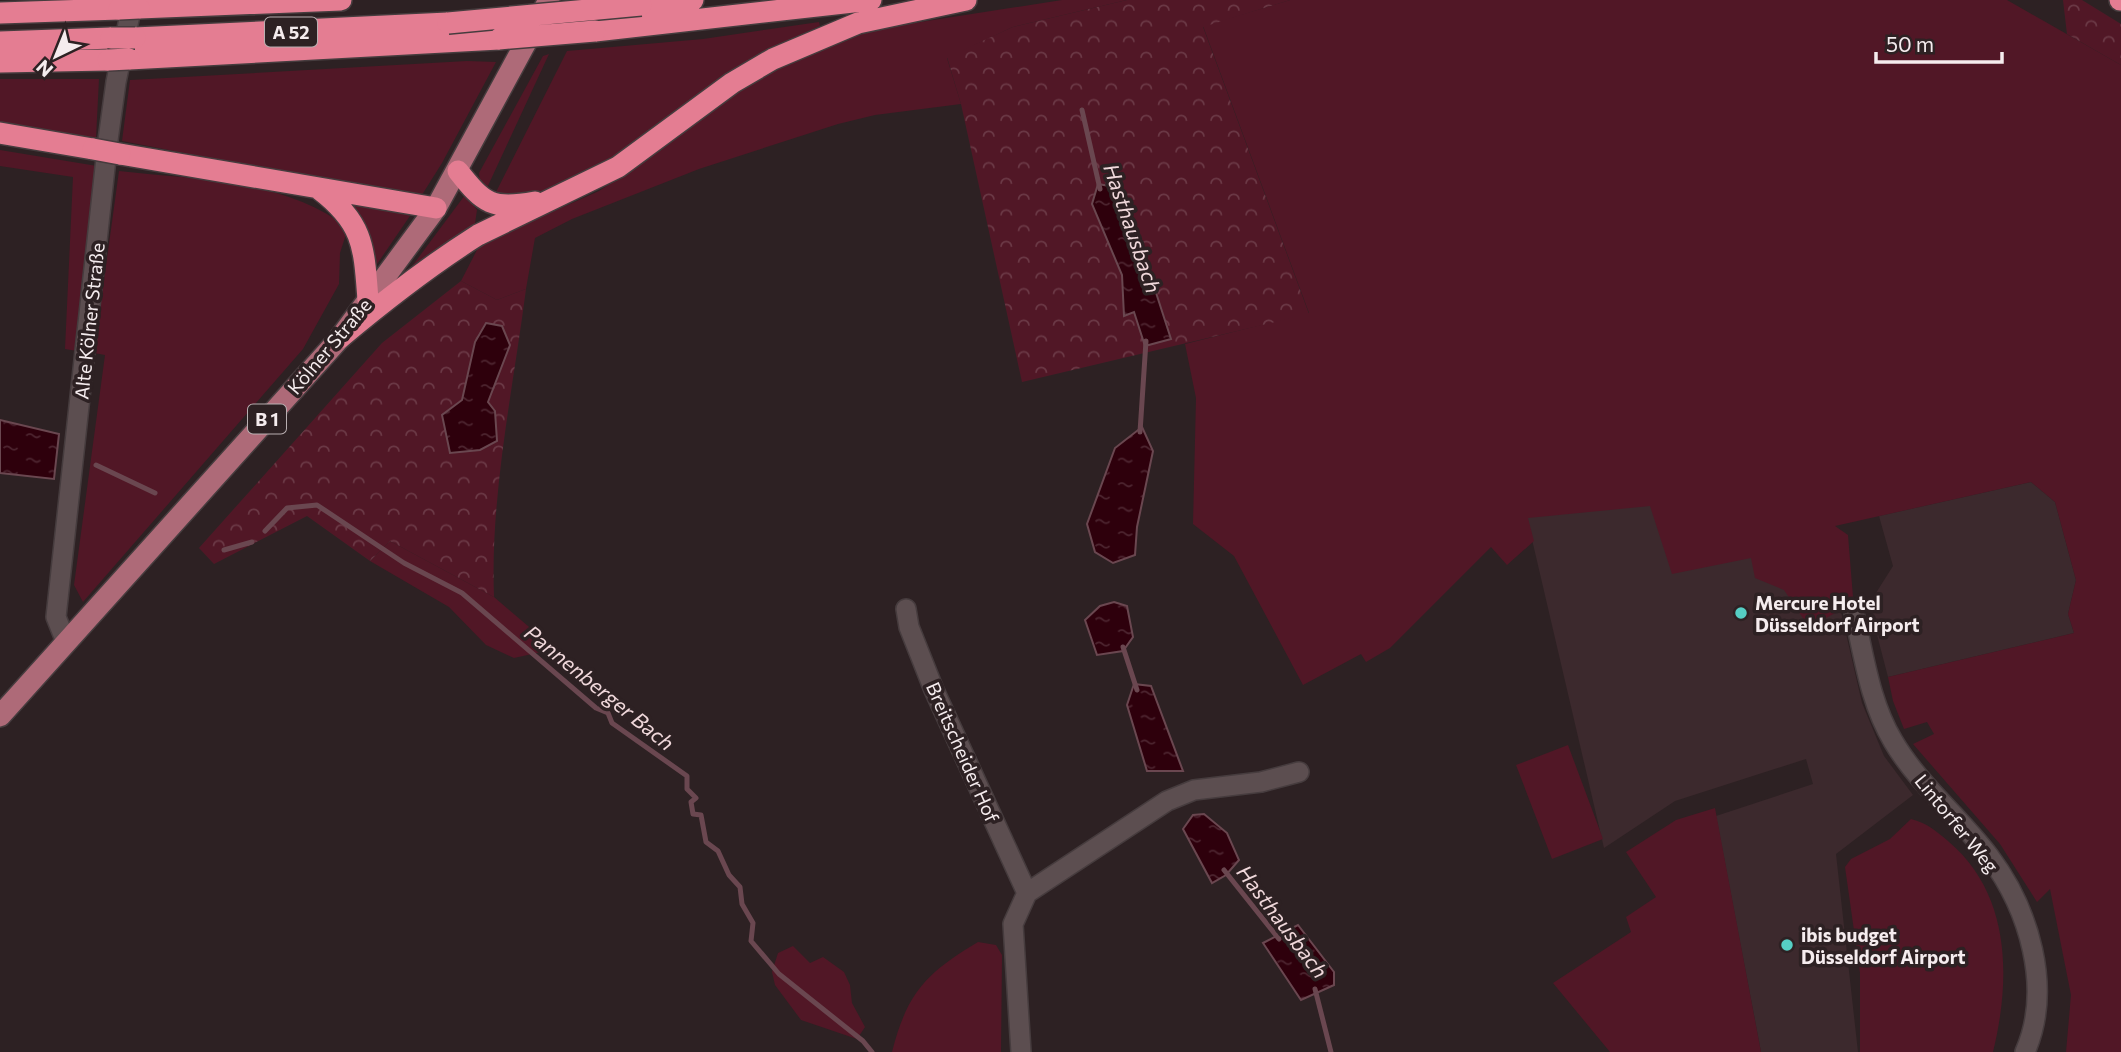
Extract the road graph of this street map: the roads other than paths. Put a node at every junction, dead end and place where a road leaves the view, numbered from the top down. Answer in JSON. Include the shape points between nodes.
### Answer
{"nodes":[{"id":1,"x":341,"y":0,"type":"edge"},
{"id":2,"x":549,"y":0,"type":"edge"},
{"id":3,"x":692,"y":0,"type":"edge"},
{"id":4,"x":871,"y":0,"type":"edge"},
{"id":5,"x":966,"y":0,"type":"edge"},
{"id":6,"x":130,"y":6,"type":"edge"},
{"id":7,"x":0,"y":13,"type":"edge"},
{"id":8,"x":0,"y":42,"type":"edge"},
{"id":9,"x":0,"y":62,"type":"edge"},
{"id":10,"x":0,"y":133,"type":"edge"},
{"id":11,"x":458,"y":171,"type":"junction"},
{"id":12,"x":318,"y":188,"type":"junction"},
{"id":13,"x":558,"y":197,"type":"junction"},
{"id":14,"x":436,"y":208,"type":"junction"},
{"id":15,"x":368,"y":300,"type":"junction"},
{"id":16,"x":340,"y":338,"type":"junction"},
{"id":17,"x":906,"y":609,"type":"dead end"},
{"id":18,"x":1854,"y":613,"type":"dead end"},
{"id":19,"x":66,"y":642,"type":"junction"},
{"id":20,"x":0,"y":716,"type":"edge"},
{"id":21,"x":1299,"y":772,"type":"dead end"},
{"id":22,"x":1027,"y":893,"type":"junction"},
{"id":23,"x":2031,"y":1047,"type":"edge"},
{"id":24,"x":1022,"y":1050,"type":"edge"}],
"edges":[{"from":1,"to":6,"type":"highway","number":"A 52"},
{"from":2,"to":11,"type":"main road","name":"Kölner Straße","number":"B 1"},
{"from":3,"to":8,"type":"highway","number":"A 52","bridge":true,"via":[[447,23]]},
{"from":4,"to":9,"type":"highway","bridge":true,"via":[[499,39]]},
{"from":5,"to":13,"type":"highway","via":[[858,23],[772,59],[732,83],[637,155]]},
{"from":6,"to":7,"type":"highway","number":"A 52"},
{"from":6,"to":19,"type":"street","name":"Alte Kölner Straße","via":[[108,140],[57,603],[56,617]]},
{"from":10,"to":12,"type":"highway","bridge":true},
{"from":11,"to":13,"type":"highway","via":[[475,193],[494,205]]},
{"from":11,"to":14,"type":"main road","name":"Kölner Straße","number":"B 1"},
{"from":12,"to":14,"type":"highway"},
{"from":12,"to":15,"type":"highway","via":[[342,206],[357,226],[365,254]]},
{"from":13,"to":16,"type":"highway","via":[[456,249]]},
{"from":14,"to":15,"type":"main road","name":"Kölner Straße","number":"B 1"},
{"from":15,"to":16,"type":"main road","name":"Kölner Straße","number":"B 1"},
{"from":16,"to":19,"type":"main road","name":"Kölner Straße","number":"B 1"},
{"from":17,"to":22,"type":"street","name":"Breitscheider Hof","via":[[934,690]]},
{"from":18,"to":23,"type":"street","name":"Lintorfer Weg","via":[[1880,715],[1893,742],[1932,794],[1989,856],[2015,898],[2038,977]]},
{"from":19,"to":20,"type":"main road","name":"Kölner Straße","number":"B 1"},
{"from":21,"to":22,"type":"street","via":[[1194,790],[1167,801]]},
{"from":22,"to":24,"type":"street","via":[[1013,924]]}]}
